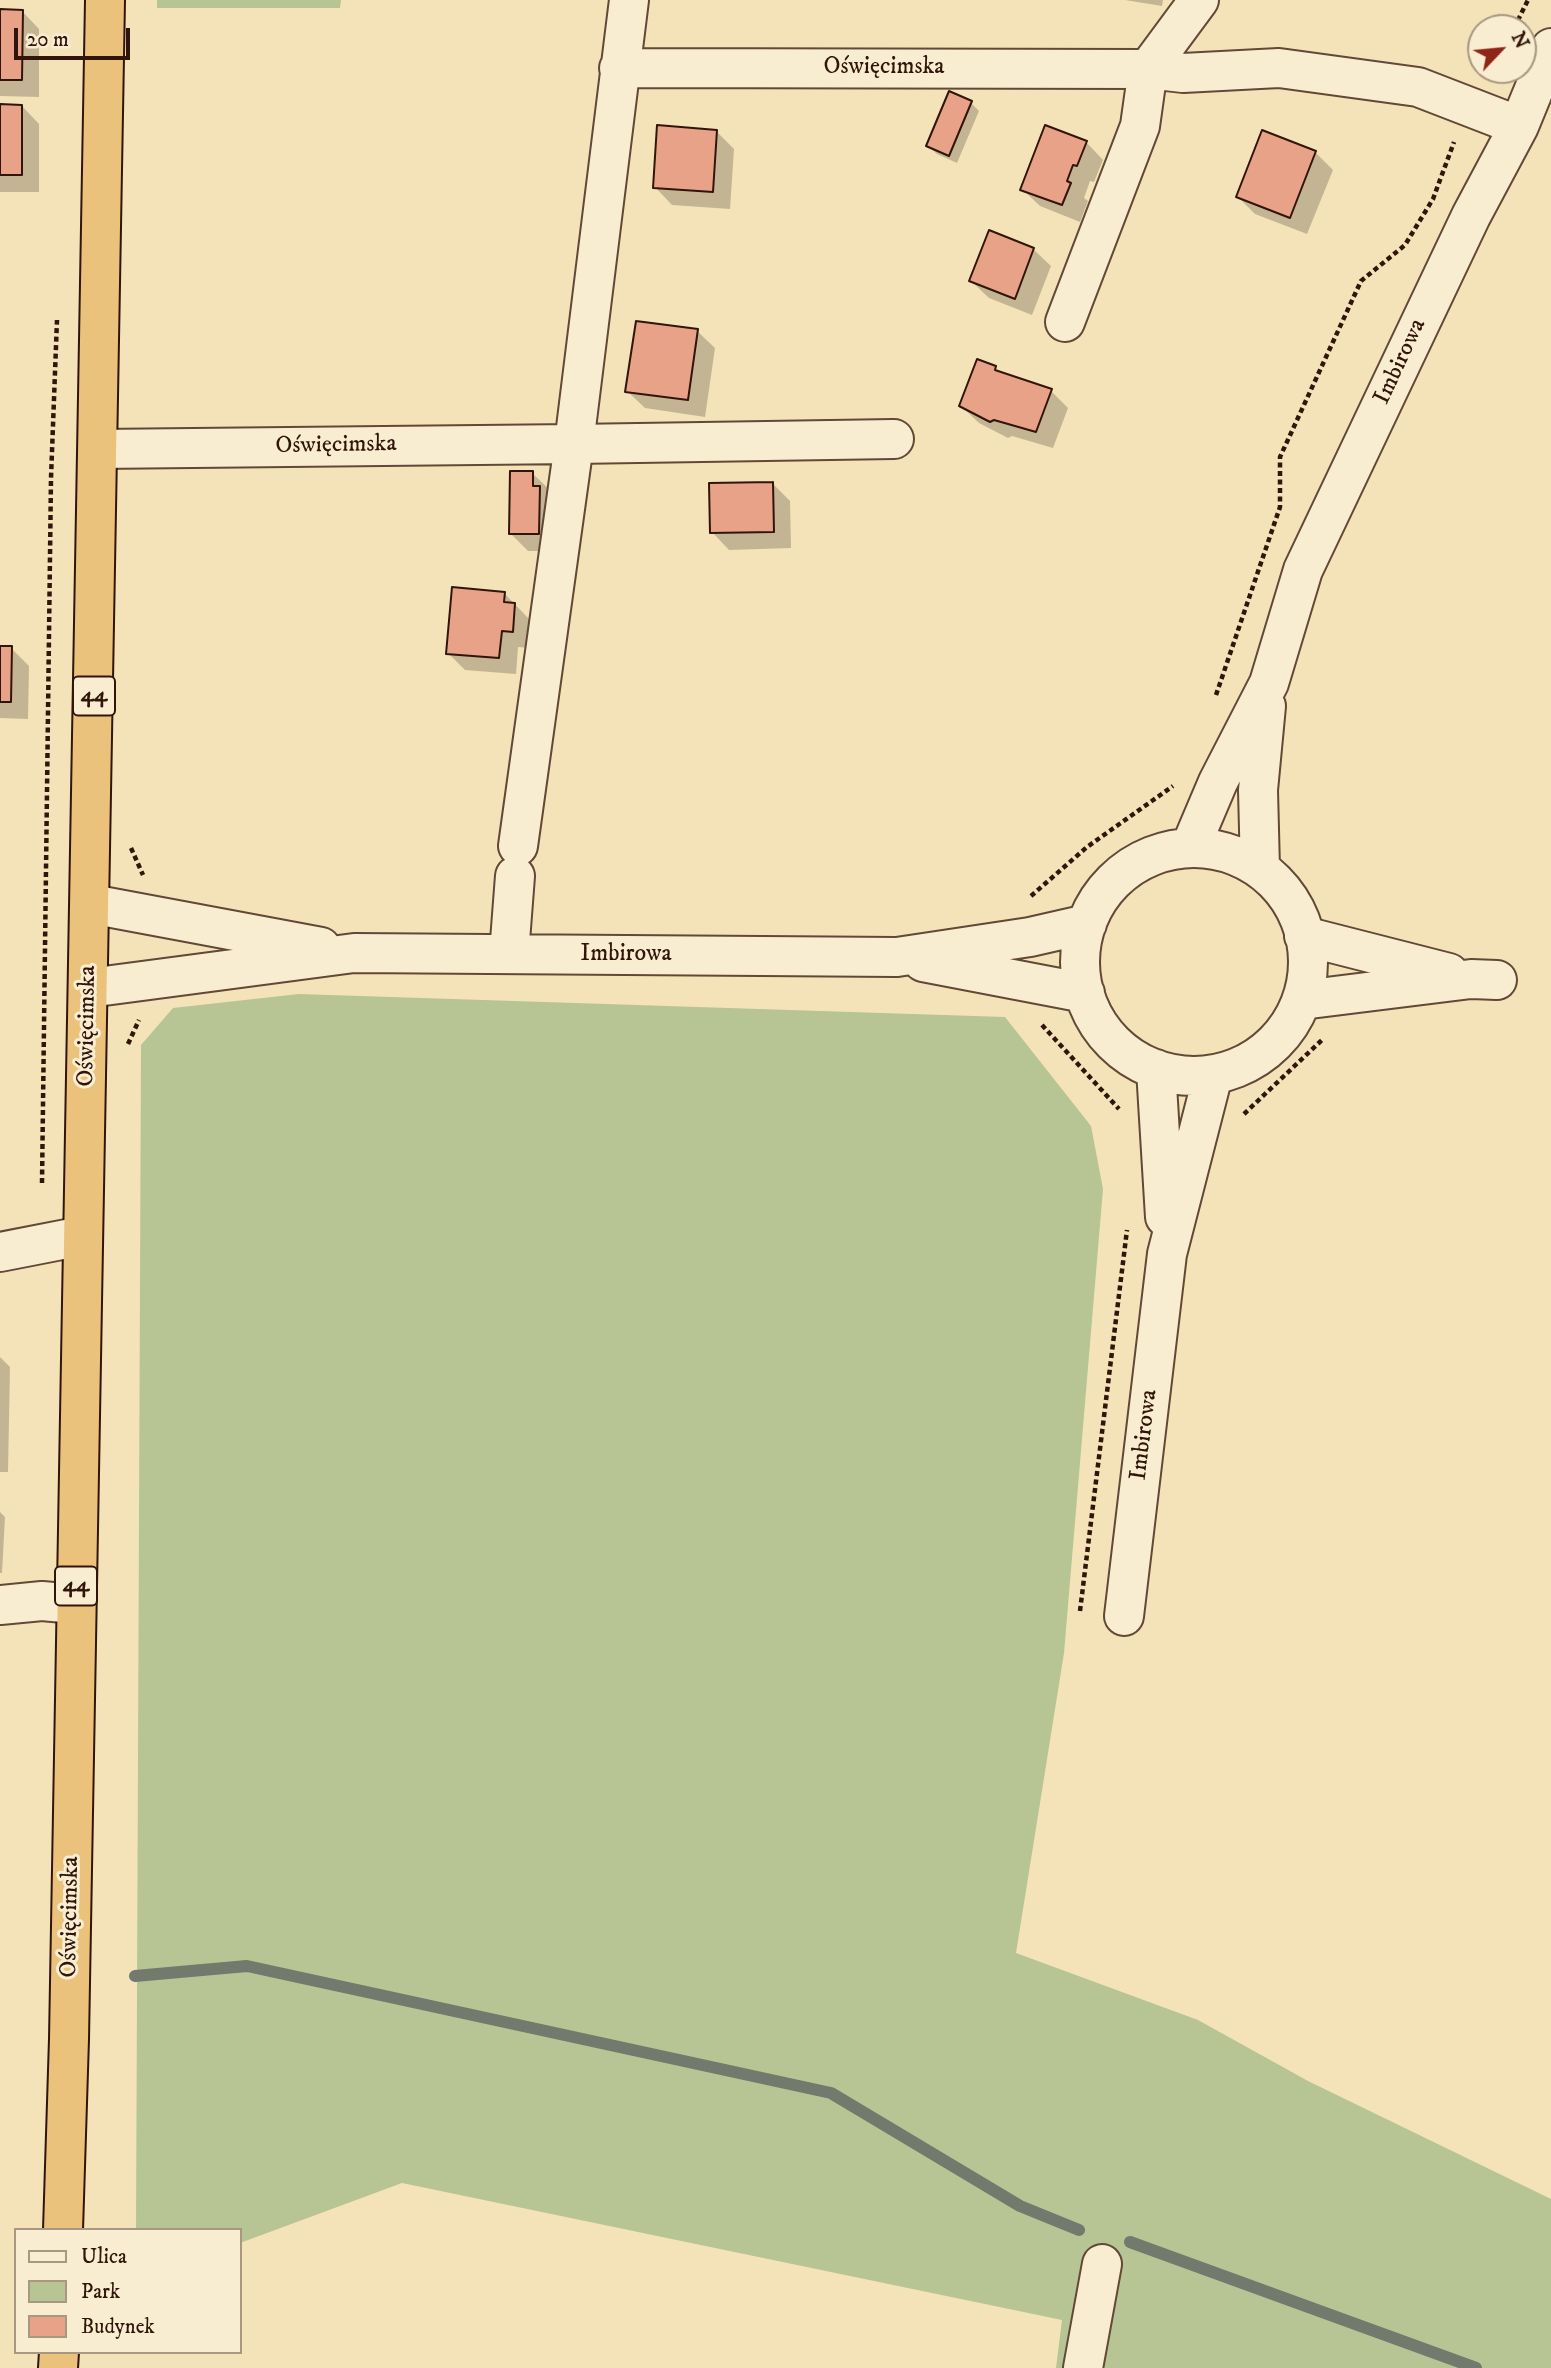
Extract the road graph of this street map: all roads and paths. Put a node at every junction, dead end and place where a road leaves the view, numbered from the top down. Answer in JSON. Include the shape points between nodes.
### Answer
{"nodes":[{"id":1,"x":105,"y":0,"type":"edge"},
{"id":2,"x":629,"y":0,"type":"edge"},
{"id":3,"x":1199,"y":0,"type":"edge"},
{"id":4,"x":1551,"y":48,"type":"edge"},
{"id":5,"x":619,"y":68,"type":"junction"},
{"id":6,"x":1148,"y":69,"type":"junction"},
{"id":7,"x":1469,"y":104,"type":"junction"},
{"id":8,"x":1519,"y":126,"type":"junction"},
{"id":9,"x":1065,"y":322,"type":"dead end"},
{"id":10,"x":894,"y":439,"type":"dead end"},
{"id":11,"x":574,"y":444,"type":"junction"},
{"id":12,"x":98,"y":449,"type":"junction"},
{"id":13,"x":1269,"y":682,"type":"junction"},
{"id":14,"x":1214,"y":699,"type":"dead end"},
{"id":15,"x":1177,"y":783,"type":"dead end"},
{"id":16,"x":1190,"y":848,"type":"junction"},
{"id":17,"x":1260,"y":869,"type":"junction"},
{"id":18,"x":1028,"y":899,"type":"dead end"},
{"id":19,"x":91,"y":904,"type":"junction"},
{"id":20,"x":1087,"y":924,"type":"junction"},
{"id":21,"x":1304,"y":936,"type":"junction"},
{"id":22,"x":354,"y":953,"type":"junction"},
{"id":23,"x":509,"y":954,"type":"junction"},
{"id":24,"x":897,"y":957,"type":"junction"},
{"id":25,"x":89,"y":988,"type":"junction"},
{"id":26,"x":1085,"y":993,"type":"junction"},
{"id":27,"x":1302,"y":1000,"type":"junction"},
{"id":28,"x":1034,"y":1016,"type":"dead end"},
{"id":29,"x":1326,"y":1037,"type":"dead end"},
{"id":30,"x":1156,"y":1069,"type":"junction"},
{"id":31,"x":1213,"y":1075,"type":"junction"},
{"id":32,"x":1127,"y":1118,"type":"dead end"},
{"id":33,"x":1237,"y":1121,"type":"dead end"},
{"id":34,"x":1128,"y":1217,"type":"dead end"},
{"id":35,"x":82,"y":1236,"type":"junction"},
{"id":36,"x":0,"y":1252,"type":"edge"},
{"id":37,"x":1167,"y":1254,"type":"junction"},
{"id":38,"x":75,"y":1604,"type":"junction"},
{"id":39,"x":0,"y":1605,"type":"edge"},
{"id":40,"x":1080,"y":1611,"type":"dead end"},
{"id":41,"x":1124,"y":1616,"type":"dead end"},
{"id":42,"x":63,"y":2228,"type":"edge"},
{"id":43,"x":1102,"y":2264,"type":"dead end"},
{"id":44,"x":1083,"y":2368,"type":"edge"}],
"edges":[{"from":1,"to":12,"type":"highway","name":"Oświęcimska","number":"44"},
{"from":2,"to":5,"type":"street"},
{"from":3,"to":6,"type":"street"},
{"from":4,"to":8,"type":"street","name":"Imbirowa"},
{"from":5,"to":6,"type":"street","name":"Oświęcimska"},
{"from":5,"to":11,"type":"street"},
{"from":6,"to":7,"type":"street","name":"Oświęcimska","via":[[1183,73],[1279,68],[1418,87]]},
{"from":6,"to":9,"type":"street","via":[[1140,126]]},
{"from":7,"to":8,"type":"street","name":"Oświęcimska"},
{"from":7,"to":14,"type":"path","via":[[1433,199],[1405,245],[1361,281],[1280,457],[1280,507]]},
{"from":8,"to":13,"type":"street","name":"Imbirowa","via":[[1471,216],[1303,570]]},
{"from":10,"to":11,"type":"street","name":"Oświęcimska"},
{"from":11,"to":12,"type":"street","name":"Oświęcimska"},
{"from":11,"to":23,"type":"street","via":[[517,861]]},
{"from":12,"to":19,"type":"highway","name":"Oświęcimska","number":"44"},
{"from":13,"to":16,"type":"street","name":"Imbirowa"},
{"from":13,"to":17,"type":"street","name":"Imbirowa","via":[[1258,790]]},
{"from":15,"to":18,"type":"path","via":[[1087,847]]},
{"from":16,"to":17,"type":"street","via":[[1238,857]]},
{"from":16,"to":20,"type":"street","via":[[1155,856],[1123,873],[1105,890]]},
{"from":17,"to":21,"type":"street","via":[[1292,905]]},
{"from":19,"to":22,"type":"street","name":"Imbirowa"},
{"from":19,"to":25,"type":"highway","name":"Oświęcimska","number":"44"},
{"from":20,"to":24,"type":"street","name":"Imbirowa"},
{"from":20,"to":26,"type":"street","via":[[1080,957]]},
{"from":21,"to":27,"type":"street","via":[[1307,976]]},
{"from":21,"to":27,"type":"street","via":[[1484,980]]},
{"from":22,"to":23,"type":"street","name":"Imbirowa"},
{"from":22,"to":25,"type":"street","name":"Imbirowa"},
{"from":23,"to":24,"type":"street","name":"Imbirowa"},
{"from":24,"to":26,"type":"street","name":"Imbirowa"},
{"from":25,"to":35,"type":"highway","name":"Oświęcimska","number":"44"},
{"from":26,"to":30,"type":"street","via":[[1102,1030],[1119,1048]]},
{"from":27,"to":31,"type":"street","via":[[1291,1022],[1258,1057]]},
{"from":28,"to":32,"type":"path"},
{"from":29,"to":33,"type":"path"},
{"from":30,"to":31,"type":"street","via":[[1188,1076]]},
{"from":30,"to":37,"type":"street","name":"Imbirowa"},
{"from":31,"to":37,"type":"street","name":"Imbirowa"},
{"from":34,"to":40,"type":"path"},
{"from":35,"to":36,"type":"street"},
{"from":35,"to":38,"type":"highway","name":"Oświęcimska","number":"44"},
{"from":37,"to":41,"type":"street","name":"Imbirowa"},
{"from":38,"to":39,"type":"street"},
{"from":38,"to":42,"type":"highway","name":"Oświęcimska","number":"44"},
{"from":43,"to":44,"type":"street"}]}
